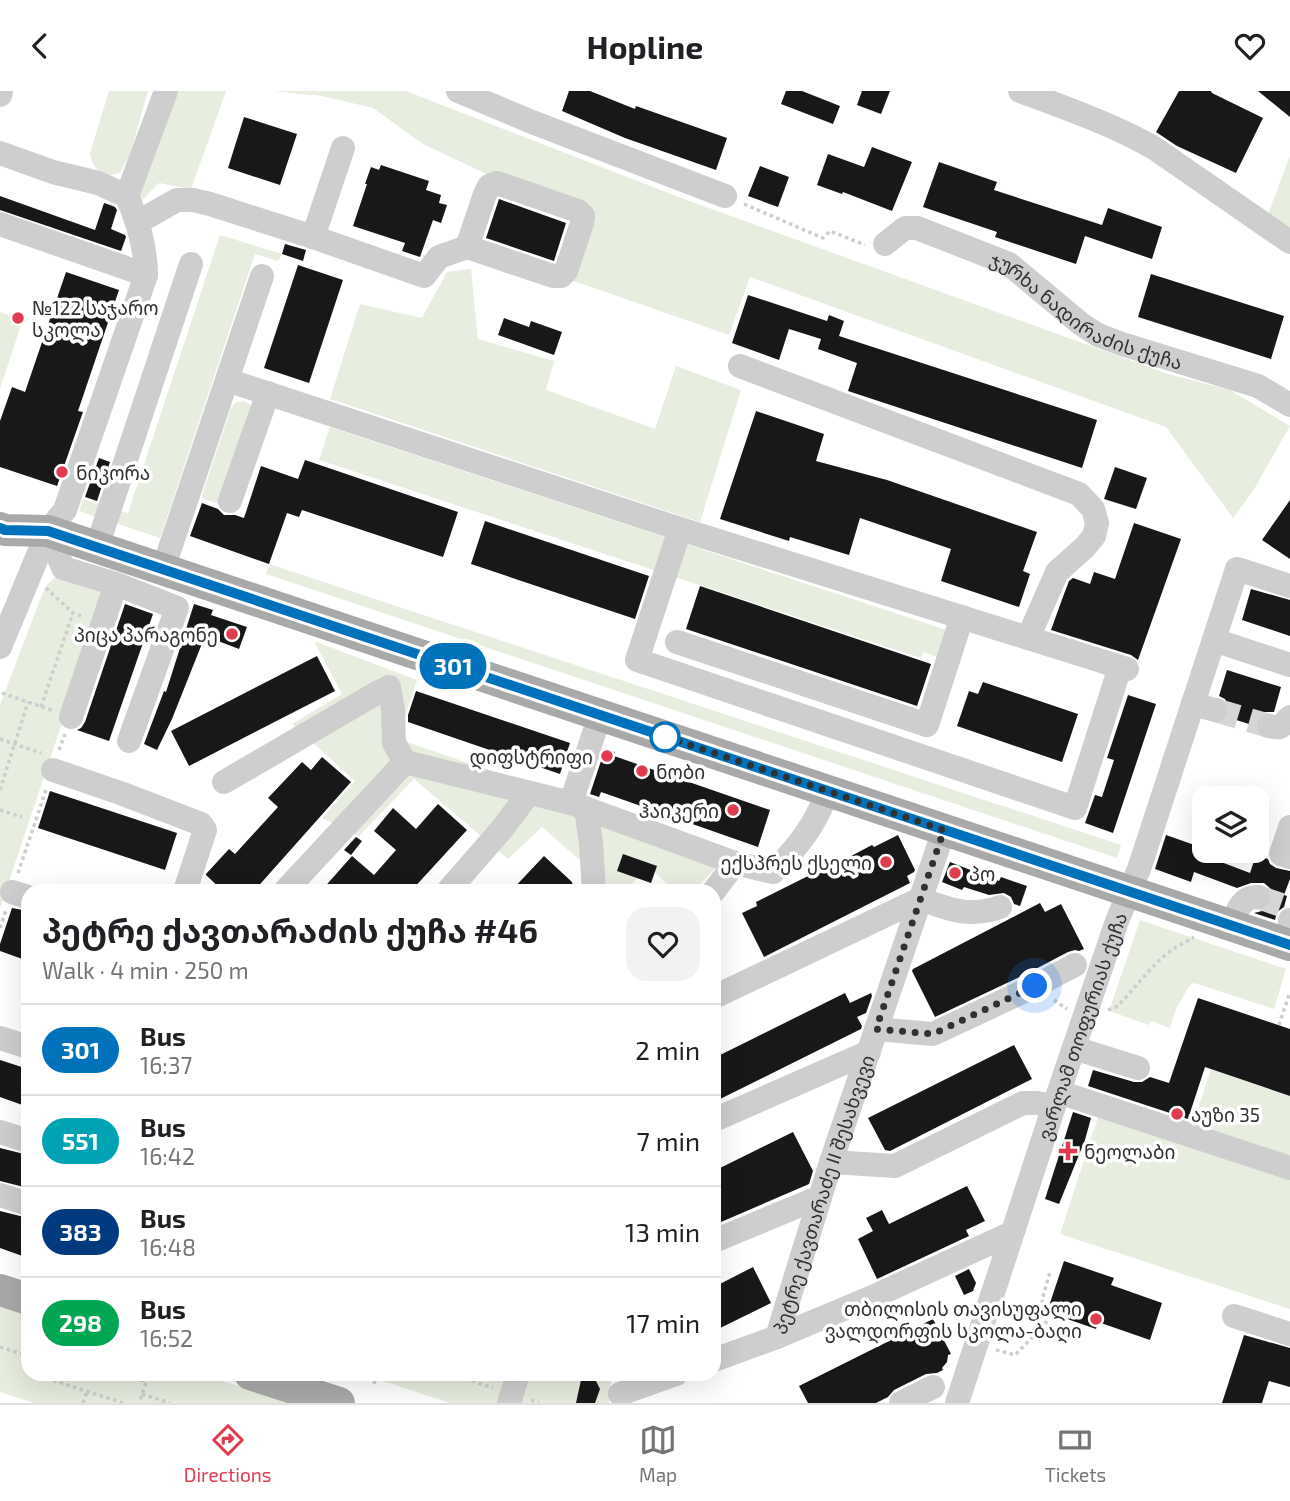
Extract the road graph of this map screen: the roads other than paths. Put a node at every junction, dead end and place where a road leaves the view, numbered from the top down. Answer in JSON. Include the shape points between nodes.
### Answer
{"nodes":[{"id":1,"x":166,"y":91,"type":"edge"},
{"id":2,"x":458,"y":91,"type":"edge"},
{"id":3,"x":1020,"y":91,"type":"edge"},
{"id":4,"x":343,"y":148,"type":"dead end"},
{"id":5,"x":0,"y":153,"type":"edge"},
{"id":6,"x":127,"y":196,"type":"junction"},
{"id":7,"x":725,"y":196,"type":"road end"},
{"id":8,"x":138,"y":222,"type":"junction"},
{"id":9,"x":0,"y":224,"type":"edge"},
{"id":10,"x":313,"y":237,"type":"junction"},
{"id":11,"x":1290,"y":242,"type":"edge"},
{"id":12,"x":885,"y":244,"type":"dead end"},
{"id":13,"x":467,"y":247,"type":"junction"},
{"id":14,"x":191,"y":264,"type":"dead end"},
{"id":15,"x":146,"y":275,"type":"junction"},
{"id":16,"x":262,"y":277,"type":"dead end"},
{"id":17,"x":740,"y":366,"type":"dead end"},
{"id":18,"x":227,"y":380,"type":"junction"},
{"id":19,"x":268,"y":393,"type":"junction"},
{"id":20,"x":1290,"y":405,"type":"edge"},
{"id":21,"x":230,"y":501,"type":"dead end"},
{"id":22,"x":680,"y":529,"type":"junction"},
{"id":23,"x":48,"y":531,"type":"junction"},
{"id":24,"x":2,"y":534,"type":"edge"},
{"id":25,"x":97,"y":547,"type":"junction"},
{"id":26,"x":163,"y":569,"type":"junction"},
{"id":27,"x":116,"y":584,"type":"junction"},
{"id":28,"x":1290,"y":586,"type":"edge"},
{"id":29,"x":8,"y":600,"type":"edge"},
{"id":30,"x":961,"y":617,"type":"junction"},
{"id":31,"x":1028,"y":638,"type":"junction"},
{"id":32,"x":1214,"y":640,"type":"junction"},
{"id":33,"x":677,"y":642,"type":"dead end"},
{"id":34,"x":0,"y":647,"type":"edge"},
{"id":35,"x":402,"y":649,"type":"junction"},
{"id":36,"x":1290,"y":665,"type":"edge"},
{"id":37,"x":389,"y":687,"type":"junction"},
{"id":38,"x":600,"y":715,"type":"junction"},
{"id":39,"x":71,"y":717,"type":"road end"},
{"id":40,"x":129,"y":741,"type":"dead end"},
{"id":41,"x":405,"y":762,"type":"junction"},
{"id":42,"x":55,"y":764,"type":"road end"},
{"id":43,"x":223,"y":782,"type":"dead end"},
{"id":44,"x":828,"y":791,"type":"junction"},
{"id":45,"x":529,"y":793,"type":"junction"},
{"id":46,"x":579,"y":806,"type":"junction"},
{"id":47,"x":1290,"y":827,"type":"edge"},
{"id":48,"x":944,"y":830,"type":"junction"},
{"id":49,"x":1290,"y":857,"type":"edge"},
{"id":50,"x":734,"y":863,"type":"junction"},
{"id":51,"x":187,"y":884,"type":"edge"},
{"id":52,"x":292,"y":884,"type":"edge"},
{"id":53,"x":454,"y":884,"type":"edge"},
{"id":54,"x":594,"y":884,"type":"edge"},
{"id":55,"x":719,"y":884,"type":"edge"},
{"id":56,"x":1129,"y":891,"type":"junction"},
{"id":57,"x":1258,"y":897,"type":"dead end"},
{"id":58,"x":920,"y":899,"type":"junction"},
{"id":59,"x":1000,"y":907,"type":"dead end"},
{"id":60,"x":1231,"y":925,"type":"junction"},
{"id":61,"x":1288,"y":926,"type":"edge"},
{"id":62,"x":1075,"y":965,"type":"dead end"},
{"id":63,"x":721,"y":994,"type":"edge"},
{"id":64,"x":0,"y":1038,"type":"edge"},
{"id":65,"x":873,"y":1040,"type":"junction"},
{"id":66,"x":21,"y":1045,"type":"edge"},
{"id":67,"x":1074,"y":1048,"type":"junction"},
{"id":68,"x":1138,"y":1068,"type":"dead end"},
{"id":69,"x":1056,"y":1099,"type":"junction"},
{"id":70,"x":721,"y":1116,"type":"edge"},
{"id":71,"x":0,"y":1132,"type":"edge"},
{"id":72,"x":21,"y":1139,"type":"edge"},
{"id":73,"x":831,"y":1162,"type":"junction"},
{"id":74,"x":1290,"y":1168,"type":"edge"},
{"id":75,"x":0,"y":1195,"type":"edge"},
{"id":76,"x":820,"y":1197,"type":"junction"},
{"id":77,"x":21,"y":1202,"type":"edge"},
{"id":78,"x":1012,"y":1233,"type":"junction"},
{"id":79,"x":721,"y":1238,"type":"edge"},
{"id":80,"x":0,"y":1290,"type":"edge"},
{"id":81,"x":21,"y":1297,"type":"edge"},
{"id":82,"x":1234,"y":1316,"type":"dead end"},
{"id":83,"x":1290,"y":1334,"type":"edge"},
{"id":84,"x":777,"y":1337,"type":"junction"},
{"id":85,"x":721,"y":1357,"type":"edge"},
{"id":86,"x":271,"y":1381,"type":"edge"},
{"id":87,"x":516,"y":1381,"type":"edge"},
{"id":88,"x":654,"y":1381,"type":"edge"},
{"id":89,"x":933,"y":1387,"type":"dead end"},
{"id":90,"x":611,"y":1395,"type":"edge"},
{"id":91,"x":338,"y":1403,"type":"edge"},
{"id":92,"x":509,"y":1403,"type":"edge"},
{"id":93,"x":649,"y":1403,"type":"edge"},
{"id":94,"x":901,"y":1403,"type":"edge"},
{"id":95,"x":957,"y":1403,"type":"edge"}],
"edges":[{"from":1,"to":6,"type":"street"},
{"from":2,"to":7,"type":"street"},
{"from":3,"to":11,"type":"street","via":[[1134,137]]},
{"from":4,"to":10,"type":"street"},
{"from":5,"to":6,"type":"street"},
{"from":6,"to":8,"type":"street"},
{"from":8,"to":10,"type":"street","via":[[177,200],[193,200]]},
{"from":8,"to":15,"type":"street"},
{"from":9,"to":15,"type":"street"},
{"from":10,"to":13,"type":"street","via":[[424,276],[439,257]]},
{"from":12,"to":20,"type":"street","name":"ჯურხა ნადირაძის ქუჩა","via":[[905,228],[917,227],[1009,264],[1098,334],[1258,386]]},
{"from":13,"to":13,"type":"street","via":[[561,276],[583,216],[497,183],[485,194]]},
{"from":14,"to":25,"type":"street"},
{"from":15,"to":23,"type":"street","via":[[65,510]]},
{"from":16,"to":18,"type":"street"},
{"from":17,"to":31,"type":"street","via":[[1079,494],[1093,509],[1094,536],[1057,572]]},
{"from":18,"to":19,"type":"street"},
{"from":18,"to":26,"type":"street"},
{"from":19,"to":21,"type":"street"},
{"from":19,"to":22,"type":"street"},
{"from":22,"to":30,"type":"street"},
{"from":22,"to":31,"type":"street","via":[[637,660],[1075,808],[1123,668]]},
{"from":23,"to":24,"type":"main road"},
{"from":23,"to":25,"type":"main road"},
{"from":23,"to":27,"type":"street","via":[[63,568]]},
{"from":23,"to":29,"type":"street"},
{"from":25,"to":26,"type":"main road"},
{"from":26,"to":35,"type":"main road"},
{"from":27,"to":39,"type":"street"},
{"from":27,"to":40,"type":"street","via":[[177,608]]},
{"from":28,"to":32,"type":"street","name":"ვარლამ თოფურიას ქუჩა","via":[[1237,569]]},
{"from":29,"to":34,"type":"street"},
{"from":30,"to":31,"type":"street"},
{"from":30,"to":33,"type":"street","via":[[927,725]]},
{"from":32,"to":36,"type":"street"},
{"from":32,"to":56,"type":"street","name":"ვარლამ თოფურიას ქუჩა","via":[[1204,707]]},
{"from":35,"to":37,"type":"street"},
{"from":35,"to":38,"type":"main road"},
{"from":37,"to":41,"type":"street","via":[[394,743]]},
{"from":37,"to":43,"type":"street"},
{"from":38,"to":44,"type":"main road"},
{"from":38,"to":46,"type":"street"},
{"from":41,"to":45,"type":"street"},
{"from":41,"to":52,"type":"street"},
{"from":42,"to":51,"type":"street","via":[[201,824],[205,830]]},
{"from":44,"to":48,"type":"main road"},
{"from":44,"to":50,"type":"street","via":[[815,821],[773,872]]},
{"from":45,"to":46,"type":"street"},
{"from":45,"to":53,"type":"street"},
{"from":46,"to":50,"type":"street"},
{"from":46,"to":54,"type":"street","via":[[591,843]]},
{"from":47,"to":49,"type":"street","via":[[1281,854]]},
{"from":48,"to":56,"type":"main road"},
{"from":48,"to":58,"type":"street","name":"პეტრე ქავთარაძე II შესახვევი"},
{"from":50,"to":55,"type":"street"},
{"from":56,"to":60,"type":"main road"},
{"from":56,"to":67,"type":"street","name":"ვარლამ თოფურიას ქუჩა"},
{"from":57,"to":60,"type":"street","via":[[1242,902]]},
{"from":58,"to":59,"type":"street","via":[[966,913]]},
{"from":58,"to":63,"type":"street"},
{"from":58,"to":65,"type":"street","name":"პეტრე ქავთარაძე II შესახვევი"},
{"from":60,"to":61,"type":"main road"},
{"from":62,"to":65,"type":"street","via":[[933,1034]]},
{"from":64,"to":66,"type":"street"},
{"from":65,"to":70,"type":"street"},
{"from":65,"to":73,"type":"street","name":"პეტრე ქავთარაძე II შესახვევი"},
{"from":67,"to":68,"type":"street"},
{"from":67,"to":69,"type":"street","name":"ვარლამ თოფურიას ქუჩა"},
{"from":69,"to":73,"type":"street","via":[[1023,1103],[895,1166]]},
{"from":69,"to":74,"type":"street"},
{"from":69,"to":78,"type":"street","name":"ვარლამ თოფურიას ქუჩა"},
{"from":71,"to":72,"type":"street"},
{"from":73,"to":76,"type":"street","name":"პეტრე ქავთარაძე II შესახვევი"},
{"from":75,"to":77,"type":"street"},
{"from":76,"to":79,"type":"street"},
{"from":76,"to":84,"type":"street","name":"პეტრე ქავთარაძე II შესახვევი"},
{"from":78,"to":84,"type":"street"},
{"from":78,"to":95,"type":"street","name":"ვარლამ თოფურიას ქუჩა"},
{"from":80,"to":81,"type":"main road"},
{"from":82,"to":83,"type":"street"},
{"from":84,"to":85,"type":"street","name":"პეტრე ქავთარაძე II შესახვევი"},
{"from":86,"to":91,"type":"main road"},
{"from":87,"to":92,"type":"street"},
{"from":88,"to":90,"type":"street"},
{"from":89,"to":94,"type":"street"},
{"from":90,"to":93,"type":"street"}]}
